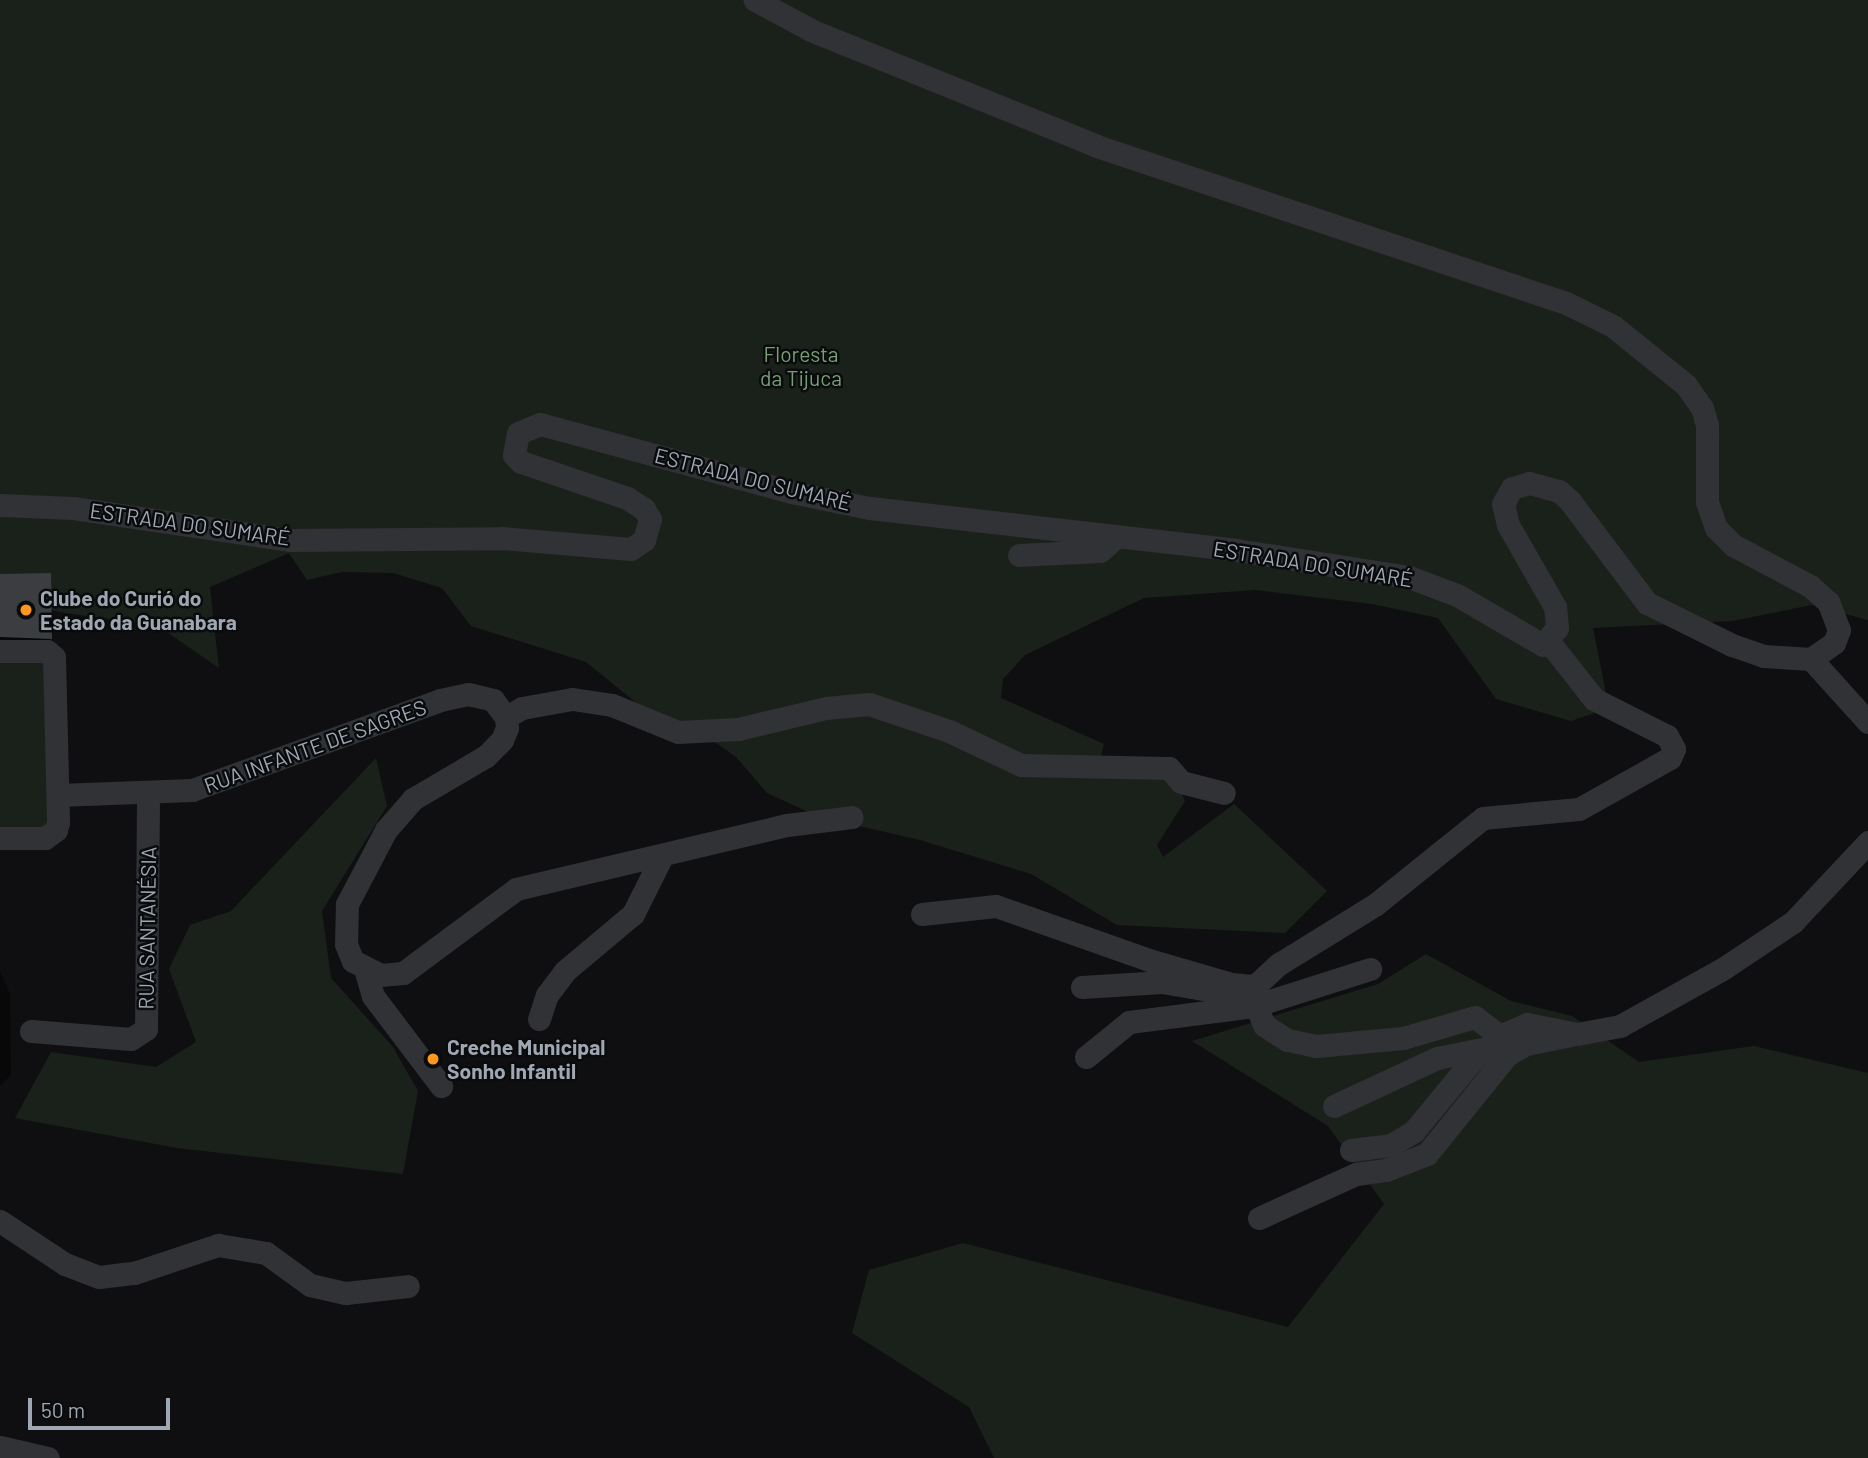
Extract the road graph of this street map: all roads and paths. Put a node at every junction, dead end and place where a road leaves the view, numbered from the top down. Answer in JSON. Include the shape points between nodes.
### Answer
{"nodes":[{"id":1,"x":755,"y":0,"type":"edge"},
{"id":2,"x":0,"y":505,"type":"edge"},
{"id":3,"x":1115,"y":538,"type":"junction"},
{"id":4,"x":1020,"y":555,"type":"dead end"},
{"id":5,"x":1549,"y":642,"type":"junction"},
{"id":6,"x":0,"y":650,"type":"edge"},
{"id":7,"x":1811,"y":660,"type":"junction"},
{"id":8,"x":506,"y":717,"type":"junction"},
{"id":9,"x":1868,"y":722,"type":"edge"},
{"id":10,"x":148,"y":792,"type":"junction"},
{"id":11,"x":1224,"y":793,"type":"dead end"},
{"id":12,"x":58,"y":796,"type":"junction"},
{"id":13,"x":852,"y":817,"type":"dead end"},
{"id":14,"x":0,"y":838,"type":"edge"},
{"id":15,"x":1868,"y":842,"type":"edge"},
{"id":16,"x":662,"y":856,"type":"junction"},
{"id":17,"x":922,"y":914,"type":"dead end"},
{"id":18,"x":1370,"y":969,"type":"dead end"},
{"id":19,"x":366,"y":972,"type":"junction"},
{"id":20,"x":1082,"y":987,"type":"dead end"},
{"id":21,"x":1254,"y":996,"type":"junction"},
{"id":22,"x":539,"y":1019,"type":"dead end"},
{"id":23,"x":32,"y":1031,"type":"dead end"},
{"id":24,"x":1574,"y":1034,"type":"junction"},
{"id":25,"x":1494,"y":1042,"type":"junction"},
{"id":26,"x":1086,"y":1057,"type":"dead end"},
{"id":27,"x":441,"y":1086,"type":"dead end"},
{"id":28,"x":1334,"y":1106,"type":"dead end"},
{"id":29,"x":1391,"y":1145,"type":"junction"},
{"id":30,"x":1351,"y":1150,"type":"dead end"},
{"id":31,"x":1427,"y":1154,"type":"junction"},
{"id":32,"x":1259,"y":1218,"type":"dead end"},
{"id":33,"x":0,"y":1221,"type":"edge"},
{"id":34,"x":408,"y":1286,"type":"dead end"},
{"id":35,"x":0,"y":1447,"type":"edge"},
{"id":36,"x":48,"y":1458,"type":"edge"}],
"edges":[{"from":1,"to":7,"type":"street","via":[[811,30],[1095,145],[1566,303],[1613,326],[1686,385],[1702,408],[1707,425],[1707,502],[1716,528],[1733,545],[1810,586],[1828,602],[1839,630],[1834,643]]},
{"from":2,"to":3,"type":"street","name":"ESTRADA DO SUMARÉ","via":[[73,508],[290,540],[502,538],[631,549],[644,540],[650,519],[645,509],[627,498],[521,462],[514,455],[518,433],[540,424],[796,494],[883,510]]},
{"from":3,"to":4,"type":"street","via":[[1100,551]]},
{"from":3,"to":5,"type":"street","name":"ESTRADA DO SUMARÉ","via":[[1249,551],[1409,577],[1457,595],[1535,643]]},
{"from":5,"to":7,"type":"street","via":[[1558,628],[1555,607],[1508,525],[1503,503],[1518,485],[1559,491],[1570,500],[1647,603],[1732,645],[1764,656]]},
{"from":5,"to":21,"type":"street","via":[[1594,699],[1667,736],[1674,749],[1670,758],[1579,809],[1483,818],[1376,904],[1300,949]]},
{"from":6,"to":12,"type":"street","via":[[53,655]]},
{"from":7,"to":9,"type":"street"},
{"from":8,"to":10,"type":"street","name":"RUA INFANTE DE SAGRES","via":[[493,699],[460,695],[301,748],[220,782],[192,790]]},
{"from":8,"to":11,"type":"street","via":[[522,708],[572,699],[612,705],[678,732],[738,729],[826,708],[869,704],[949,731],[1021,765],[1169,768],[1181,782]]},
{"from":8,"to":19,"type":"street","via":[[508,728],[502,740],[486,755],[413,799],[386,830],[364,868],[347,904],[344,925],[353,961]]},
{"from":10,"to":12,"type":"street","name":"RUA INFANTE DE SAGRES"},
{"from":10,"to":23,"type":"street","name":"RUA SANTANÉSIA","via":[[145,1029],[131,1039]]},
{"from":12,"to":14,"type":"street","via":[[58,822],[52,834]]},
{"from":13,"to":16,"type":"street","via":[[787,825]]},
{"from":15,"to":24,"type":"street","via":[[1793,922],[1724,968],[1619,1026]]},
{"from":16,"to":19,"type":"street","via":[[516,889],[403,973]]},
{"from":16,"to":22,"type":"street","via":[[633,914],[565,971],[547,995]]},
{"from":17,"to":21,"type":"street","via":[[996,906],[1231,984]]},
{"from":18,"to":21,"type":"street"},
{"from":19,"to":27,"type":"street","via":[[373,996]]},
{"from":20,"to":21,"type":"street","via":[[1162,982],[1191,990]]},
{"from":21,"to":25,"type":"street","via":[[1264,1025],[1287,1040],[1316,1046],[1403,1038],[1475,1017]]},
{"from":21,"to":26,"type":"street","via":[[1129,1022]]},
{"from":24,"to":25,"type":"street","via":[[1527,1024]]},
{"from":24,"to":31,"type":"street","via":[[1526,1044],[1507,1055]]},
{"from":25,"to":28,"type":"street","via":[[1437,1058]]},
{"from":25,"to":29,"type":"street","via":[[1435,1111]]},
{"from":29,"to":30,"type":"street"},
{"from":29,"to":31,"type":"street","via":[[1404,1160]]},
{"from":31,"to":32,"type":"street","via":[[1386,1170],[1356,1174]]},
{"from":33,"to":34,"type":"street","via":[[65,1264],[99,1277],[134,1273],[218,1245],[266,1253],[310,1285],[345,1293]]},
{"from":35,"to":36,"type":"street"}]}
